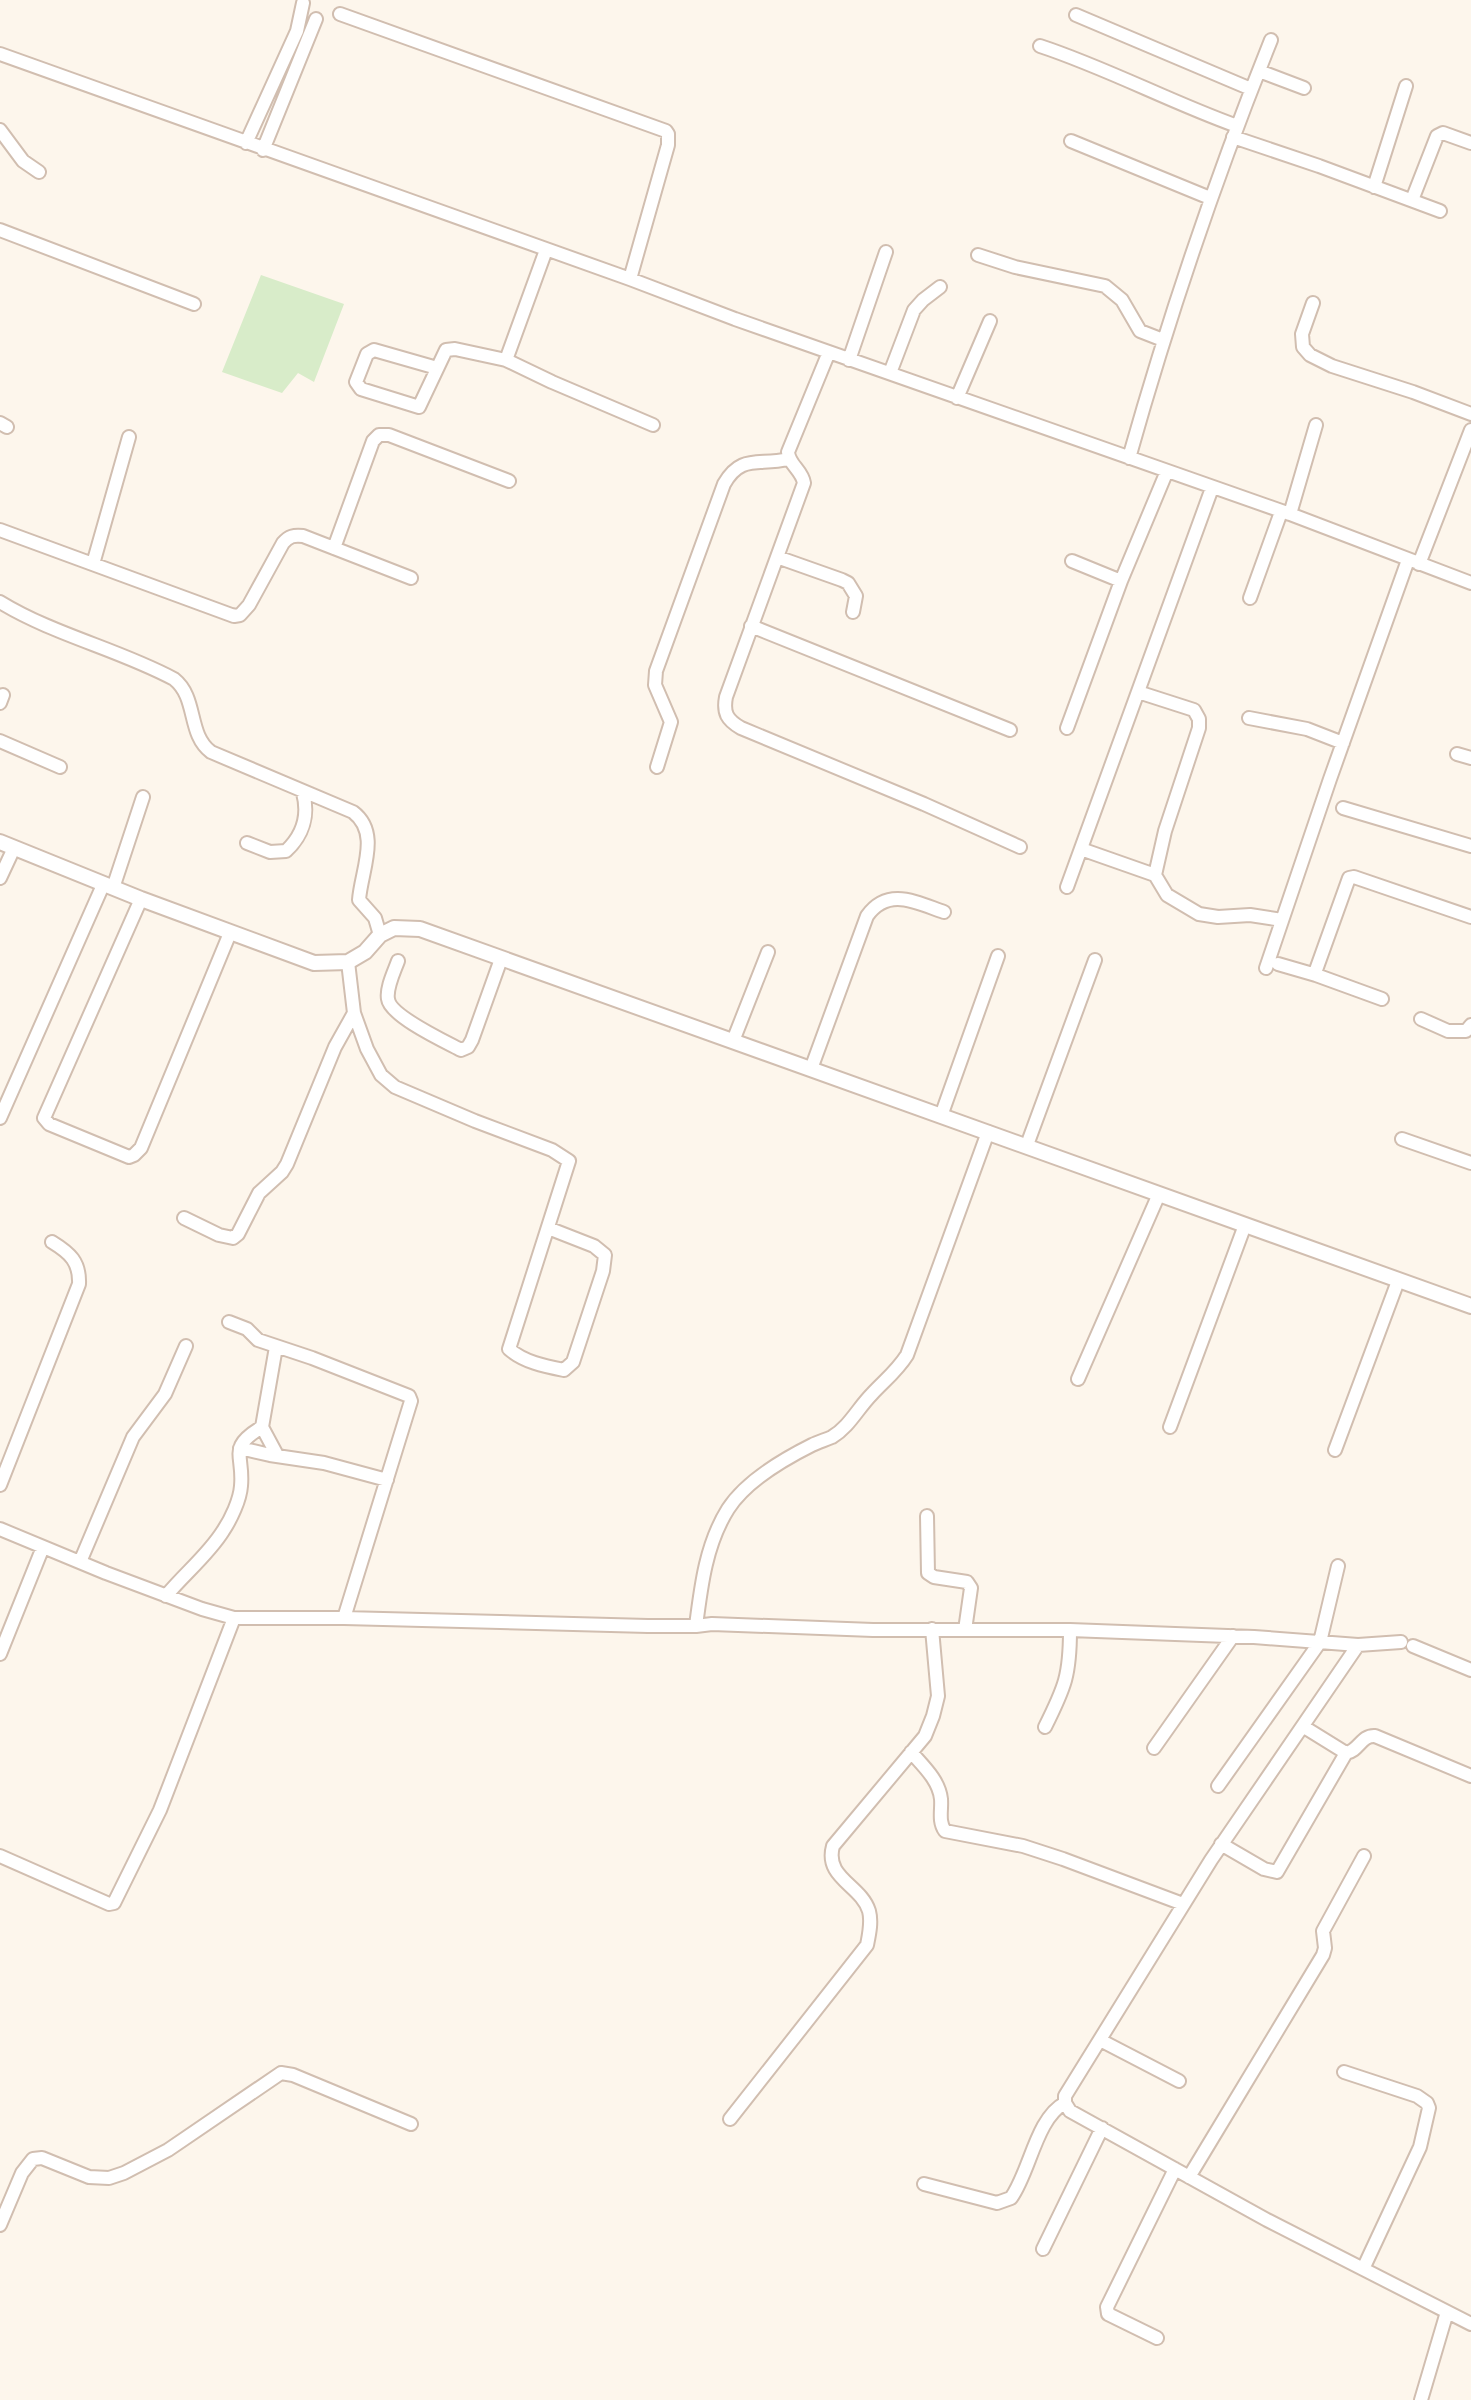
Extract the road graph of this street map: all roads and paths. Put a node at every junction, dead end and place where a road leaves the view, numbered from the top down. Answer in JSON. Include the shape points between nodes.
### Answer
{"nodes":[{"id":1,"x":303,"y":3,"type":"dead end"},
{"id":2,"x":340,"y":14,"type":"dead end"},
{"id":3,"x":1076,"y":15,"type":"dead end"},
{"id":4,"x":316,"y":19,"type":"dead end"},
{"id":5,"x":1271,"y":40,"type":"dead end"},
{"id":6,"x":1040,"y":46,"type":"dead end"},
{"id":7,"x":0,"y":54,"type":"edge"},
{"id":8,"x":1259,"y":71,"type":"junction"},
{"id":9,"x":1406,"y":86,"type":"dead end"},
{"id":10,"x":1304,"y":88,"type":"dead end"},
{"id":11,"x":1251,"y":89,"type":"junction"},
{"id":12,"x":0,"y":130,"type":"edge"},
{"id":13,"x":1235,"y":132,"type":"junction"},
{"id":14,"x":1071,"y":141,"type":"dead end"},
{"id":15,"x":246,"y":143,"type":"junction"},
{"id":16,"x":1471,"y":143,"type":"edge"},
{"id":17,"x":263,"y":150,"type":"junction"},
{"id":18,"x":40,"y":172,"type":"dead end"},
{"id":19,"x":1374,"y":187,"type":"junction"},
{"id":20,"x":1210,"y":198,"type":"junction"},
{"id":21,"x":1412,"y":200,"type":"junction"},
{"id":22,"x":1440,"y":211,"type":"dead end"},
{"id":23,"x":0,"y":230,"type":"edge"},
{"id":24,"x":545,"y":250,"type":"junction"},
{"id":25,"x":886,"y":252,"type":"dead end"},
{"id":26,"x":978,"y":255,"type":"dead end"},
{"id":27,"x":630,"y":279,"type":"junction"},
{"id":28,"x":940,"y":287,"type":"dead end"},
{"id":29,"x":1313,"y":303,"type":"dead end"},
{"id":30,"x":194,"y":304,"type":"dead end"},
{"id":31,"x":990,"y":321,"type":"dead end"},
{"id":32,"x":1163,"y":340,"type":"junction"},
{"id":33,"x":829,"y":352,"type":"junction"},
{"id":34,"x":849,"y":359,"type":"junction"},
{"id":35,"x":506,"y":360,"type":"junction"},
{"id":36,"x":437,"y":368,"type":"junction"},
{"id":37,"x":890,"y":373,"type":"junction"},
{"id":38,"x":957,"y":398,"type":"junction"},
{"id":39,"x":1471,"y":414,"type":"edge"},
{"id":40,"x":653,"y":425,"type":"dead end"},
{"id":41,"x":1316,"y":425,"type":"dead end"},
{"id":42,"x":1471,"y":430,"type":"edge"},
{"id":43,"x":129,"y":437,"type":"dead end"},
{"id":44,"x":1129,"y":458,"type":"junction"},
{"id":45,"x":788,"y":459,"type":"junction"},
{"id":46,"x":1167,"y":471,"type":"junction"},
{"id":47,"x":509,"y":481,"type":"dead end"},
{"id":48,"x":1212,"y":488,"type":"junction"},
{"id":49,"x":1286,"y":513,"type":"junction"},
{"id":50,"x":0,"y":530,"type":"edge"},
{"id":51,"x":334,"y":548,"type":"junction"},
{"id":52,"x":777,"y":557,"type":"junction"},
{"id":53,"x":1072,"y":561,"type":"dead end"},
{"id":54,"x":1414,"y":562,"type":"junction"},
{"id":55,"x":93,"y":564,"type":"junction"},
{"id":56,"x":411,"y":578,"type":"dead end"},
{"id":57,"x":1121,"y":581,"type":"junction"},
{"id":58,"x":1471,"y":583,"type":"edge"},
{"id":59,"x":1250,"y":598,"type":"dead end"},
{"id":60,"x":0,"y":602,"type":"edge"},
{"id":61,"x":853,"y":612,"type":"dead end"},
{"id":62,"x":751,"y":626,"type":"junction"},
{"id":63,"x":1139,"y":692,"type":"junction"},
{"id":64,"x":1249,"y":718,"type":"dead end"},
{"id":65,"x":1067,"y":728,"type":"dead end"},
{"id":66,"x":1010,"y":730,"type":"dead end"},
{"id":67,"x":0,"y":741,"type":"edge"},
{"id":68,"x":1343,"y":743,"type":"junction"},
{"id":69,"x":1457,"y":754,"type":"dead end"},
{"id":70,"x":1471,"y":758,"type":"edge"},
{"id":71,"x":60,"y":767,"type":"dead end"},
{"id":72,"x":657,"y":767,"type":"dead end"},
{"id":73,"x":303,"y":793,"type":"junction"},
{"id":74,"x":143,"y":797,"type":"dead end"},
{"id":75,"x":1343,"y":808,"type":"dead end"},
{"id":76,"x":247,"y":843,"type":"dead end"},
{"id":77,"x":7,"y":845,"type":"edge"},
{"id":78,"x":1471,"y":846,"type":"edge"},
{"id":79,"x":1020,"y":847,"type":"dead end"},
{"id":80,"x":1081,"y":849,"type":"junction"},
{"id":81,"x":1155,"y":875,"type":"junction"},
{"id":82,"x":0,"y":878,"type":"edge"},
{"id":83,"x":108,"y":887,"type":"junction"},
{"id":84,"x":1067,"y":887,"type":"dead end"},
{"id":85,"x":141,"y":899,"type":"junction"},
{"id":86,"x":944,"y":912,"type":"dead end"},
{"id":87,"x":1471,"y":917,"type":"edge"},
{"id":88,"x":1282,"y":920,"type":"junction"},
{"id":89,"x":230,"y":933,"type":"junction"},
{"id":90,"x":380,"y":936,"type":"junction"},
{"id":91,"x":768,"y":951,"type":"dead end"},
{"id":92,"x":998,"y":956,"type":"dead end"},
{"id":93,"x":501,"y":959,"type":"junction"},
{"id":94,"x":1094,"y":960,"type":"dead end"},
{"id":95,"x":398,"y":961,"type":"dead end"},
{"id":96,"x":348,"y":962,"type":"junction"},
{"id":97,"x":1316,"y":975,"type":"junction"},
{"id":98,"x":1382,"y":999,"type":"dead end"},
{"id":99,"x":354,"y":1013,"type":"junction"},
{"id":100,"x":1421,"y":1019,"type":"dead end"},
{"id":101,"x":1471,"y":1025,"type":"edge"},
{"id":102,"x":733,"y":1041,"type":"junction"},
{"id":103,"x":811,"y":1069,"type":"junction"},
{"id":104,"x":941,"y":1116,"type":"junction"},
{"id":105,"x":0,"y":1118,"type":"edge"},
{"id":106,"x":988,"y":1132,"type":"junction"},
{"id":107,"x":1402,"y":1139,"type":"dead end"},
{"id":108,"x":1027,"y":1145,"type":"junction"},
{"id":109,"x":1471,"y":1163,"type":"edge"},
{"id":110,"x":1159,"y":1194,"type":"junction"},
{"id":111,"x":184,"y":1218,"type":"dead end"},
{"id":112,"x":1245,"y":1225,"type":"junction"},
{"id":113,"x":548,"y":1228,"type":"junction"},
{"id":114,"x":52,"y":1242,"type":"dead end"},
{"id":115,"x":1398,"y":1280,"type":"junction"},
{"id":116,"x":1471,"y":1306,"type":"edge"},
{"id":117,"x":229,"y":1322,"type":"dead end"},
{"id":118,"x":186,"y":1346,"type":"dead end"},
{"id":119,"x":276,"y":1347,"type":"junction"},
{"id":120,"x":1078,"y":1379,"type":"dead end"},
{"id":121,"x":262,"y":1427,"type":"junction"},
{"id":122,"x":1170,"y":1427,"type":"dead end"},
{"id":123,"x":240,"y":1448,"type":"junction"},
{"id":124,"x":1335,"y":1450,"type":"dead end"},
{"id":125,"x":277,"y":1455,"type":"junction"},
{"id":126,"x":387,"y":1480,"type":"junction"},
{"id":127,"x":0,"y":1485,"type":"edge"},
{"id":128,"x":927,"y":1517,"type":"dead end"},
{"id":129,"x":0,"y":1529,"type":"edge"},
{"id":130,"x":43,"y":1547,"type":"junction"},
{"id":131,"x":80,"y":1562,"type":"junction"},
{"id":132,"x":1338,"y":1566,"type":"dead end"},
{"id":133,"x":166,"y":1596,"type":"junction"},
{"id":134,"x":234,"y":1618,"type":"junction"},
{"id":135,"x":344,"y":1618,"type":"junction"},
{"id":136,"x":696,"y":1626,"type":"junction"},
{"id":137,"x":932,"y":1629,"type":"junction"},
{"id":138,"x":965,"y":1630,"type":"junction"},
{"id":139,"x":1070,"y":1630,"type":"junction"},
{"id":140,"x":1233,"y":1636,"type":"junction"},
{"id":141,"x":1320,"y":1642,"type":"junction"},
{"id":142,"x":1358,"y":1645,"type":"junction"},
{"id":143,"x":0,"y":1654,"type":"edge"},
{"id":144,"x":1471,"y":1670,"type":"edge"},
{"id":145,"x":1045,"y":1727,"type":"dead end"},
{"id":146,"x":1304,"y":1727,"type":"junction"},
{"id":147,"x":1154,"y":1748,"type":"dead end"},
{"id":148,"x":911,"y":1752,"type":"junction"},
{"id":149,"x":1346,"y":1753,"type":"junction"},
{"id":150,"x":1471,"y":1776,"type":"edge"},
{"id":151,"x":1218,"y":1786,"type":"dead end"},
{"id":152,"x":1222,"y":1844,"type":"junction"},
{"id":153,"x":0,"y":1856,"type":"edge"},
{"id":154,"x":1364,"y":1856,"type":"dead end"},
{"id":155,"x":1183,"y":1904,"type":"junction"},
{"id":156,"x":1100,"y":2040,"type":"junction"},
{"id":157,"x":1344,"y":2072,"type":"dead end"},
{"id":158,"x":1179,"y":2081,"type":"dead end"},
{"id":159,"x":1065,"y":2103,"type":"junction"},
{"id":160,"x":730,"y":2119,"type":"dead end"},
{"id":161,"x":411,"y":2124,"type":"dead end"},
{"id":162,"x":1102,"y":2129,"type":"junction"},
{"id":163,"x":1175,"y":2169,"type":"junction"},
{"id":164,"x":1189,"y":2177,"type":"junction"},
{"id":165,"x":923,"y":2184,"type":"dead end"},
{"id":166,"x":0,"y":2225,"type":"edge"},
{"id":167,"x":1043,"y":2249,"type":"dead end"},
{"id":168,"x":1363,"y":2269,"type":"junction"},
{"id":169,"x":1447,"y":2312,"type":"junction"},
{"id":170,"x":1471,"y":2324,"type":"edge"},
{"id":171,"x":1157,"y":2338,"type":"dead end"},
{"id":172,"x":1421,"y":2400,"type":"edge"}],
"edges":[{"from":1,"to":15,"type":"street","via":[[297,31]]},
{"from":2,"to":27,"type":"street","via":[[666,131],[668,145]]},
{"from":3,"to":11,"type":"street"},
{"from":4,"to":17,"type":"street"},
{"from":5,"to":8,"type":"street"},
{"from":6,"to":13,"type":"street"},
{"from":7,"to":15,"type":"street"},
{"from":8,"to":10,"type":"street"},
{"from":8,"to":11,"type":"street"},
{"from":9,"to":19,"type":"street"},
{"from":11,"to":13,"type":"street"},
{"from":12,"to":18,"type":"street","via":[[23,161]]},
{"from":13,"to":19,"type":"street"},
{"from":13,"to":20,"type":"street"},
{"from":14,"to":20,"type":"street"},
{"from":15,"to":17,"type":"street"},
{"from":16,"to":21,"type":"street","via":[[1437,136]]},
{"from":17,"to":24,"type":"street"},
{"from":19,"to":21,"type":"street"},
{"from":20,"to":32,"type":"street"},
{"from":21,"to":22,"type":"street"},
{"from":23,"to":30,"type":"street"},
{"from":24,"to":27,"type":"street"},
{"from":24,"to":35,"type":"street"},
{"from":25,"to":34,"type":"street"},
{"from":26,"to":32,"type":"street","via":[[1104,286],[1122,300],[1140,331]]},
{"from":27,"to":33,"type":"street"},
{"from":28,"to":37,"type":"street","via":[[914,310]]},
{"from":29,"to":39,"type":"street","via":[[1302,334],[1303,347],[1310,355]]},
{"from":31,"to":38,"type":"street"},
{"from":32,"to":44,"type":"street"},
{"from":33,"to":34,"type":"street"},
{"from":33,"to":45,"type":"street"},
{"from":34,"to":37,"type":"street"},
{"from":35,"to":36,"type":"street","via":[[450,348]]},
{"from":35,"to":40,"type":"street"},
{"from":36,"to":36,"type":"street","via":[[419,407],[361,389],[356,382],[367,354],[374,350]]},
{"from":37,"to":38,"type":"street"},
{"from":38,"to":44,"type":"street"},
{"from":41,"to":49,"type":"street"},
{"from":42,"to":54,"type":"street"},
{"from":43,"to":55,"type":"street"},
{"from":44,"to":46,"type":"street"},
{"from":45,"to":52,"type":"street","via":[[804,483]]},
{"from":45,"to":72,"type":"street","via":[[738,465],[724,484],[656,671],[655,685],[671,722]]},
{"from":46,"to":48,"type":"street"},
{"from":46,"to":57,"type":"street"},
{"from":47,"to":51,"type":"street","via":[[379,435]]},
{"from":48,"to":49,"type":"street"},
{"from":48,"to":63,"type":"street"},
{"from":49,"to":54,"type":"street"},
{"from":49,"to":59,"type":"street"},
{"from":50,"to":55,"type":"street"},
{"from":51,"to":55,"type":"street","via":[[303,536],[289,537],[250,606],[234,616]]},
{"from":51,"to":56,"type":"street"},
{"from":52,"to":61,"type":"street","via":[[848,583],[856,596]]},
{"from":52,"to":62,"type":"street"},
{"from":53,"to":57,"type":"street"},
{"from":54,"to":58,"type":"street"},
{"from":54,"to":68,"type":"street"},
{"from":57,"to":65,"type":"street"},
{"from":60,"to":73,"type":"street","via":[[174,679],[189,698],[204,747]]},
{"from":62,"to":66,"type":"street"},
{"from":62,"to":79,"type":"street","via":[[724,708],[733,724]]},
{"from":63,"to":80,"type":"street"},
{"from":63,"to":81,"type":"street","via":[[1194,710],[1199,719]]},
{"from":64,"to":68,"type":"street","via":[[1307,729]]},
{"from":67,"to":71,"type":"street"},
{"from":68,"to":88,"type":"street"},
{"from":69,"to":70,"type":"street"},
{"from":73,"to":76,"type":"street","via":[[306,819],[286,851],[271,852]]},
{"from":73,"to":90,"type":"street","via":[[353,812],[365,824],[368,843],[359,900],[375,918]]},
{"from":74,"to":83,"type":"street"},
{"from":75,"to":78,"type":"street"},
{"from":77,"to":82,"type":"street"},
{"from":77,"to":83,"type":"street"},
{"from":80,"to":81,"type":"street"},
{"from":80,"to":84,"type":"street"},
{"from":81,"to":88,"type":"street","via":[[1167,895],[1199,914]]},
{"from":83,"to":85,"type":"street"},
{"from":83,"to":105,"type":"street"},
{"from":85,"to":89,"type":"street"},
{"from":85,"to":89,"type":"street","via":[[44,1113],[49,1124],[129,1157],[141,1148]]},
{"from":86,"to":103,"type":"street","via":[[902,899],[875,904]]},
{"from":87,"to":97,"type":"street","via":[[1349,878]]},
{"from":88,"to":97,"type":"street","via":[[1272,966]]},
{"from":89,"to":96,"type":"street","via":[[314,963]]},
{"from":90,"to":93,"type":"street","via":[[394,928],[411,928]]},
{"from":90,"to":96,"type":"street"},
{"from":91,"to":102,"type":"street"},
{"from":92,"to":104,"type":"street"},
{"from":93,"to":95,"type":"street","via":[[472,1040],[461,1049],[391,1007],[388,992]]},
{"from":93,"to":102,"type":"street"},
{"from":94,"to":108,"type":"street"},
{"from":96,"to":99,"type":"street"},
{"from":97,"to":98,"type":"street"},
{"from":99,"to":111,"type":"street","via":[[335,1047],[287,1164],[259,1192],[238,1234],[228,1238]]},
{"from":99,"to":113,"type":"street","via":[[367,1049],[395,1087],[569,1161]]},
{"from":100,"to":101,"type":"street","via":[[1448,1031],[1466,1031]]},
{"from":102,"to":103,"type":"street"},
{"from":103,"to":104,"type":"street"},
{"from":104,"to":106,"type":"street"},
{"from":106,"to":108,"type":"street"},
{"from":106,"to":136,"type":"street","via":[[907,1355],[845,1427],[775,1467],[728,1509],[709,1553]]},
{"from":107,"to":109,"type":"street"},
{"from":108,"to":110,"type":"street"},
{"from":110,"to":112,"type":"street"},
{"from":110,"to":120,"type":"street"},
{"from":112,"to":115,"type":"street"},
{"from":112,"to":122,"type":"street"},
{"from":113,"to":113,"type":"street","via":[[509,1349],[517,1356],[564,1370],[573,1362],[605,1255]]},
{"from":114,"to":127,"type":"street","via":[[76,1262],[79,1284]]},
{"from":115,"to":116,"type":"street"},
{"from":115,"to":124,"type":"street"},
{"from":117,"to":119,"type":"street"},
{"from":118,"to":131,"type":"street","via":[[165,1394],[133,1437]]},
{"from":119,"to":121,"type":"street"},
{"from":119,"to":126,"type":"street","via":[[409,1396]]},
{"from":121,"to":123,"type":"street","via":[[248,1435]]},
{"from":121,"to":125,"type":"street"},
{"from":123,"to":125,"type":"street"},
{"from":123,"to":133,"type":"street","via":[[241,1486],[223,1531]]},
{"from":125,"to":126,"type":"street"},
{"from":126,"to":135,"type":"street"},
{"from":128,"to":138,"type":"street","via":[[928,1573],[967,1582],[971,1588]]},
{"from":129,"to":130,"type":"street"},
{"from":130,"to":131,"type":"street"},
{"from":130,"to":143,"type":"street"},
{"from":131,"to":133,"type":"street"},
{"from":132,"to":141,"type":"street"},
{"from":133,"to":134,"type":"street"},
{"from":134,"to":135,"type":"street"},
{"from":134,"to":153,"type":"street","via":[[160,1810],[114,1903]]},
{"from":135,"to":136,"type":"street"},
{"from":136,"to":137,"type":"street"},
{"from":137,"to":138,"type":"street"},
{"from":137,"to":148,"type":"street","via":[[938,1696],[925,1736]]},
{"from":138,"to":139,"type":"street"},
{"from":139,"to":140,"type":"street"},
{"from":139,"to":145,"type":"street","via":[[1067,1682]]},
{"from":140,"to":141,"type":"street"},
{"from":140,"to":147,"type":"street"},
{"from":141,"to":142,"type":"street"},
{"from":141,"to":151,"type":"street"},
{"from":142,"to":144,"type":"street","via":[[1407,1644]]},
{"from":142,"to":146,"type":"street"},
{"from":146,"to":149,"type":"street"},
{"from":146,"to":152,"type":"street"},
{"from":148,"to":155,"type":"street","via":[[932,1775],[940,1793],[945,1831],[1023,1846]]},
{"from":148,"to":160,"type":"street","via":[[833,1846],[832,1867],[869,1911],[867,1945]]},
{"from":149,"to":150,"type":"street","via":[[1364,1738],[1375,1736]]},
{"from":149,"to":152,"type":"street","via":[[1277,1872]]},
{"from":152,"to":155,"type":"street"},
{"from":154,"to":164,"type":"street","via":[[1323,1931],[1323,1955]]},
{"from":155,"to":156,"type":"street"},
{"from":156,"to":158,"type":"street"},
{"from":156,"to":159,"type":"street"},
{"from":157,"to":168,"type":"street","via":[[1417,2096],[1429,2108],[1420,2147]]},
{"from":159,"to":162,"type":"street","via":[[1070,2111]]},
{"from":159,"to":165,"type":"street","via":[[1047,2120],[1011,2198],[997,2203]]},
{"from":161,"to":166,"type":"street","via":[[281,2073],[168,2150],[124,2173],[89,2177],[42,2158],[33,2159],[22,2173]]},
{"from":162,"to":163,"type":"street"},
{"from":162,"to":167,"type":"street"},
{"from":163,"to":164,"type":"street"},
{"from":163,"to":171,"type":"street","via":[[1107,2307],[1108,2314]]},
{"from":164,"to":168,"type":"street"},
{"from":168,"to":169,"type":"street"},
{"from":169,"to":170,"type":"street"},
{"from":169,"to":172,"type":"street"}]}
